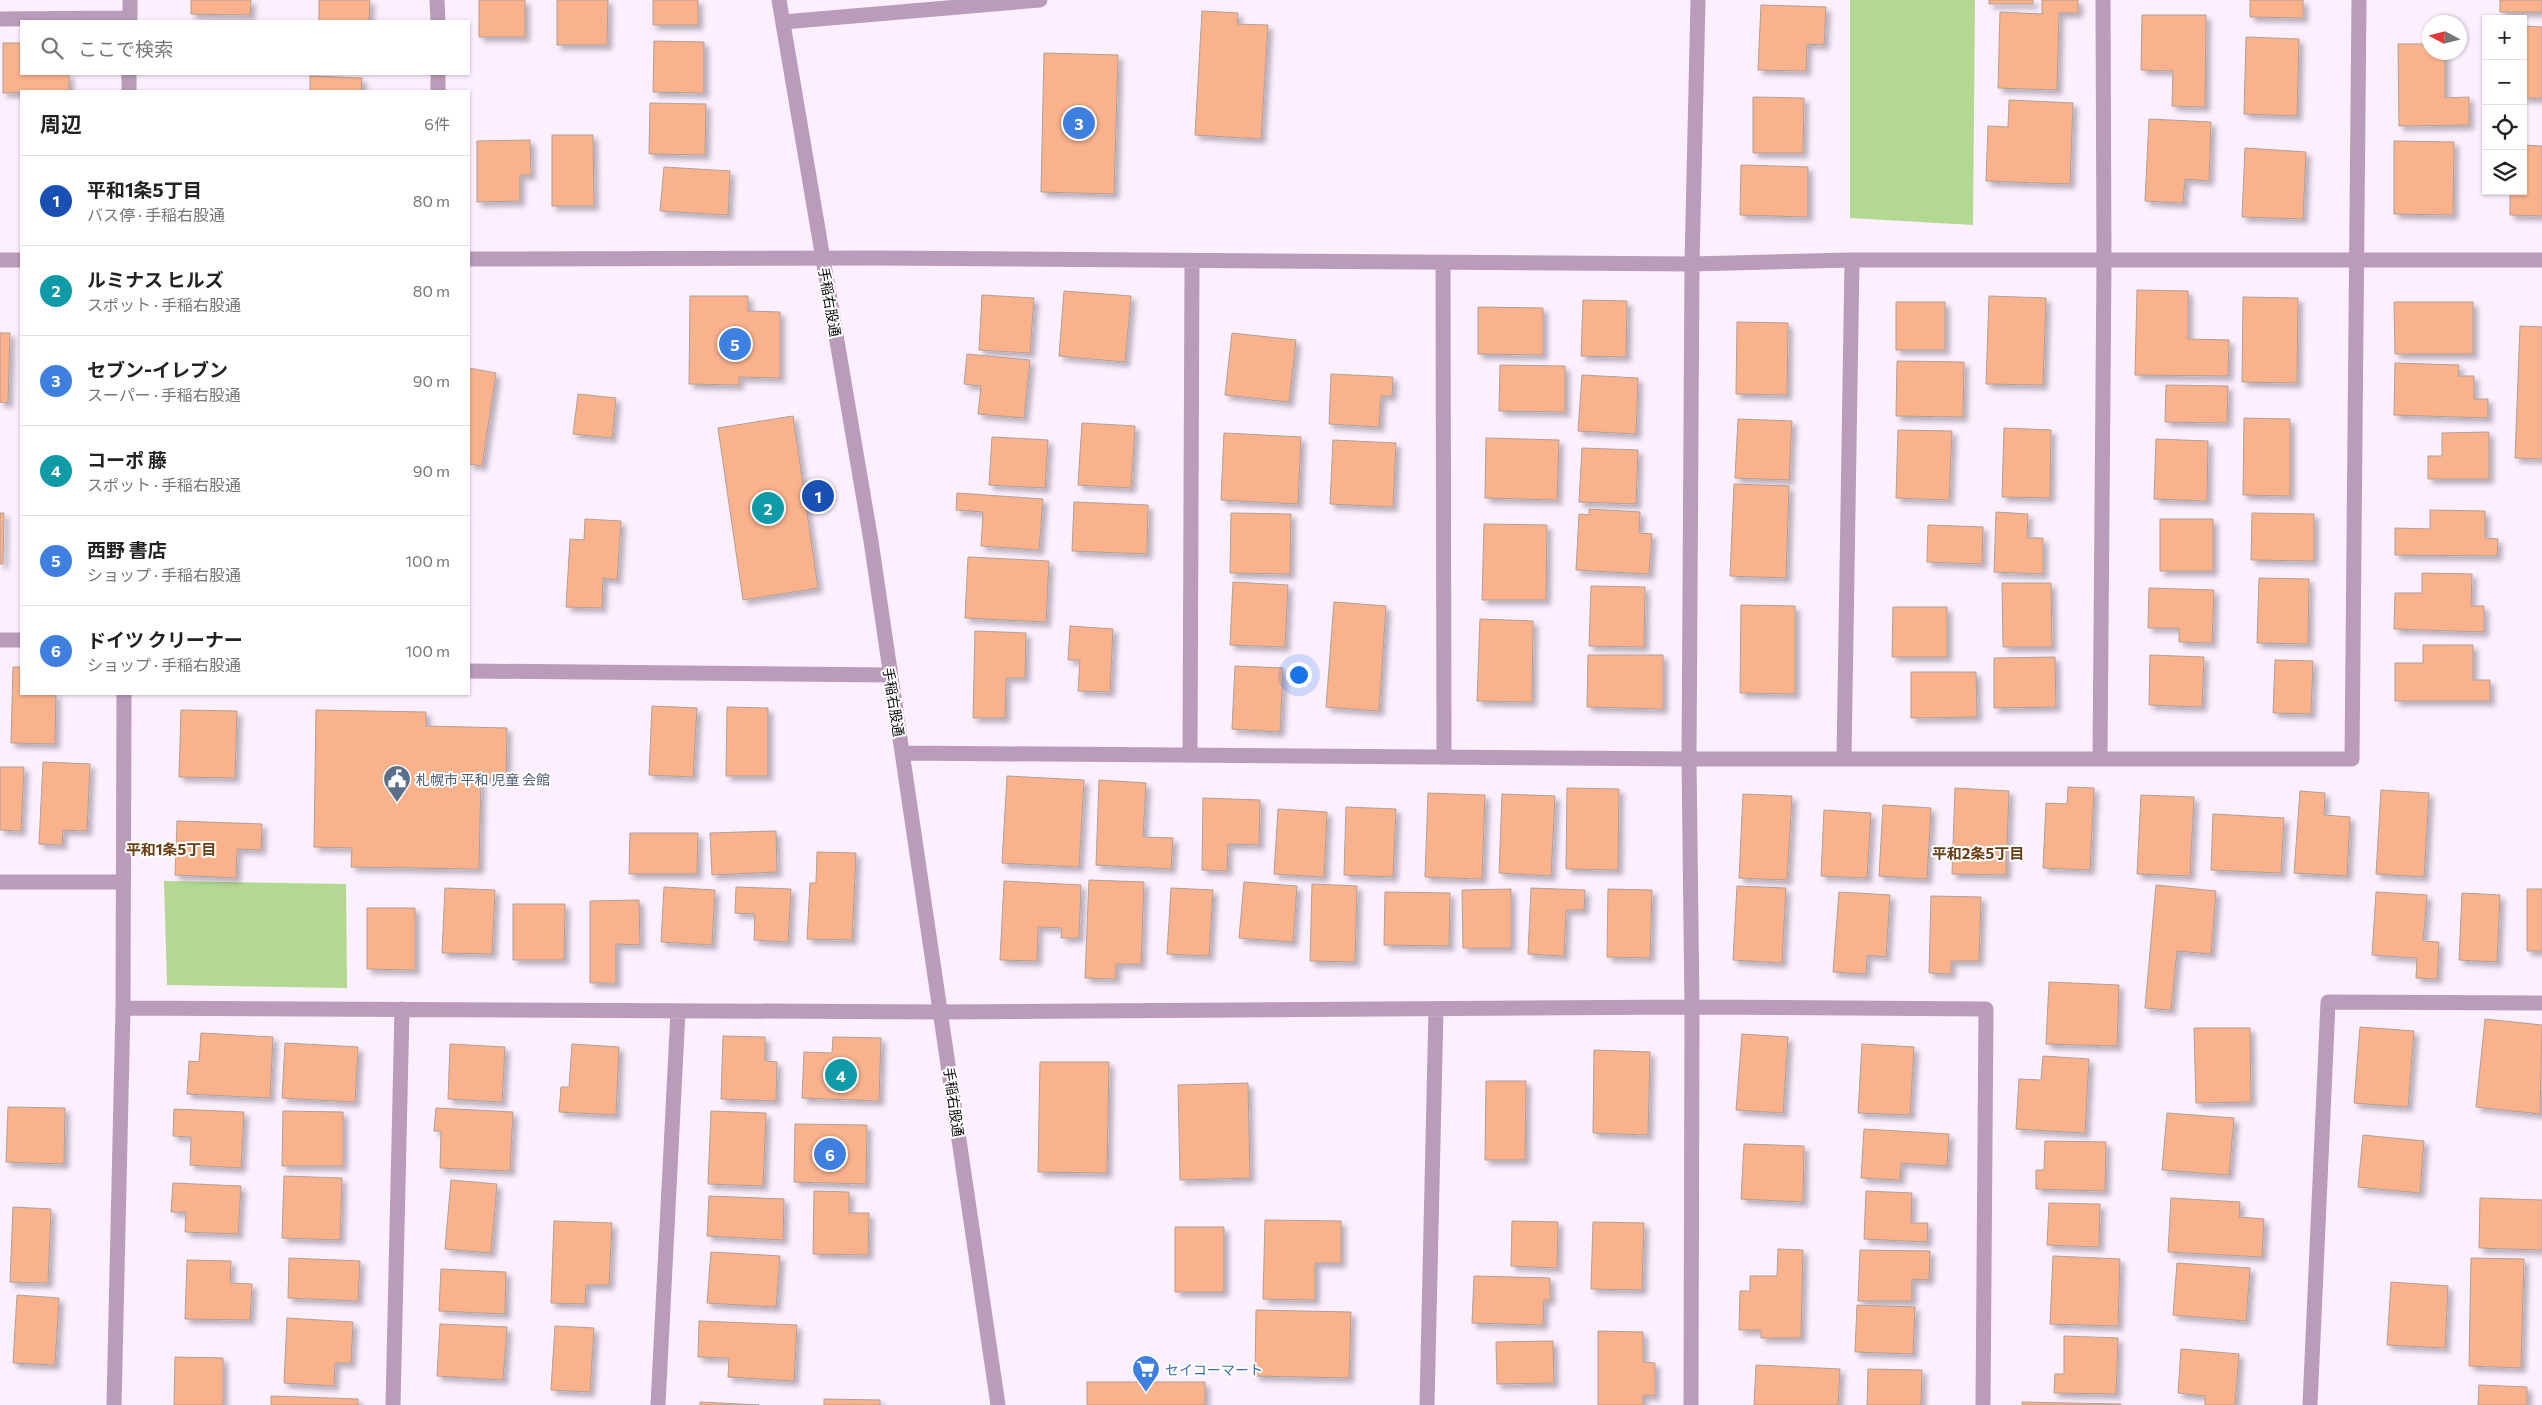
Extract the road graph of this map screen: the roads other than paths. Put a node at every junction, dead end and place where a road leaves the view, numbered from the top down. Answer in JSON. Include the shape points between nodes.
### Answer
{"nodes":[{"id":1,"x":130,"y":0,"type":"edge"},
{"id":2,"x":437,"y":0,"type":"edge"},
{"id":3,"x":779,"y":0,"type":"edge"},
{"id":4,"x":1040,"y":0,"type":"edge"},
{"id":5,"x":1698,"y":0,"type":"edge"},
{"id":6,"x":2103,"y":0,"type":"edge"},
{"id":7,"x":2359,"y":0,"type":"edge"},
{"id":8,"x":0,"y":19,"type":"edge"},
{"id":9,"x":130,"y":20,"type":"edge"},
{"id":10,"x":438,"y":20,"type":"edge"},
{"id":11,"x":783,"y":22,"type":"junction"},
{"id":12,"x":129,"y":75,"type":"edge"},
{"id":13,"x":438,"y":75,"type":"edge"},
{"id":14,"x":129,"y":90,"type":"edge"},
{"id":15,"x":438,"y":90,"type":"edge"},
{"id":16,"x":823,"y":258,"type":"junction"},
{"id":17,"x":470,"y":259,"type":"edge"},
{"id":18,"x":0,"y":260,"type":"edge"},
{"id":19,"x":20,"y":260,"type":"edge"},
{"id":20,"x":1192,"y":260,"type":"junction"},
{"id":21,"x":1852,"y":260,"type":"junction"},
{"id":22,"x":2355,"y":260,"type":"junction"},
{"id":23,"x":2542,"y":260,"type":"edge"},
{"id":24,"x":1443,"y":262,"type":"junction"},
{"id":25,"x":2104,"y":262,"type":"junction"},
{"id":26,"x":1692,"y":264,"type":"junction"},
{"id":27,"x":0,"y":640,"type":"edge"},
{"id":28,"x":20,"y":640,"type":"edge"},
{"id":29,"x":470,"y":671,"type":"edge"},
{"id":30,"x":890,"y":674,"type":"junction"},
{"id":31,"x":124,"y":695,"type":"edge"},
{"id":32,"x":902,"y":753,"type":"junction"},
{"id":33,"x":1190,"y":755,"type":"junction"},
{"id":34,"x":1444,"y":756,"type":"junction"},
{"id":35,"x":1844,"y":758,"type":"junction"},
{"id":36,"x":2100,"y":758,"type":"junction"},
{"id":37,"x":1689,"y":759,"type":"junction"},
{"id":38,"x":0,"y":882,"type":"edge"},
{"id":39,"x":123,"y":882,"type":"junction"},
{"id":40,"x":2542,"y":1004,"type":"edge"},
{"id":41,"x":1692,"y":1007,"type":"junction"},
{"id":42,"x":122,"y":1008,"type":"junction"},
{"id":43,"x":402,"y":1009,"type":"junction"},
{"id":44,"x":1436,"y":1009,"type":"junction"},
{"id":45,"x":678,"y":1011,"type":"junction"},
{"id":46,"x":941,"y":1012,"type":"junction"},
{"id":47,"x":114,"y":1405,"type":"edge"},
{"id":48,"x":393,"y":1405,"type":"edge"},
{"id":49,"x":658,"y":1405,"type":"edge"},
{"id":50,"x":998,"y":1405,"type":"edge"},
{"id":51,"x":1427,"y":1405,"type":"edge"},
{"id":52,"x":1691,"y":1405,"type":"edge"},
{"id":53,"x":1983,"y":1405,"type":"edge"},
{"id":54,"x":2310,"y":1405,"type":"edge"}],
"edges":[{"from":1,"to":9,"type":"street"},
{"from":2,"to":10,"type":"street"},
{"from":3,"to":11,"type":"street","name":"手稲右股通"},
{"from":4,"to":11,"type":"street"},
{"from":5,"to":26,"type":"street"},
{"from":6,"to":25,"type":"street"},
{"from":7,"to":22,"type":"street"},
{"from":8,"to":9,"type":"street"},
{"from":11,"to":16,"type":"street","name":"手稲右股通"},
{"from":12,"to":14,"type":"street"},
{"from":13,"to":15,"type":"street"},
{"from":16,"to":17,"type":"street"},
{"from":16,"to":20,"type":"street"},
{"from":16,"to":30,"type":"street","name":"手稲右股通"},
{"from":18,"to":19,"type":"street"},
{"from":20,"to":24,"type":"street"},
{"from":20,"to":33,"type":"street"},
{"from":21,"to":25,"type":"street"},
{"from":21,"to":26,"type":"street"},
{"from":21,"to":35,"type":"street"},
{"from":22,"to":23,"type":"street"},
{"from":22,"to":25,"type":"street"},
{"from":22,"to":36,"type":"street","via":[[2352,759]]},
{"from":24,"to":26,"type":"street"},
{"from":24,"to":34,"type":"street"},
{"from":25,"to":36,"type":"street"},
{"from":26,"to":37,"type":"street"},
{"from":27,"to":28,"type":"street"},
{"from":29,"to":30,"type":"street"},
{"from":30,"to":32,"type":"street","name":"手稲右股通"},
{"from":31,"to":39,"type":"street"},
{"from":32,"to":33,"type":"street"},
{"from":32,"to":46,"type":"street","name":"手稲右股通"},
{"from":33,"to":34,"type":"street"},
{"from":34,"to":37,"type":"street"},
{"from":35,"to":36,"type":"street"},
{"from":35,"to":37,"type":"street"},
{"from":37,"to":41,"type":"street"},
{"from":38,"to":39,"type":"street"},
{"from":39,"to":42,"type":"street"},
{"from":40,"to":54,"type":"street","via":[[2328,1002]]},
{"from":41,"to":44,"type":"street"},
{"from":41,"to":52,"type":"street"},
{"from":41,"to":53,"type":"street","via":[[1986,1009]]},
{"from":42,"to":43,"type":"street"},
{"from":42,"to":47,"type":"street"},
{"from":43,"to":45,"type":"street"},
{"from":43,"to":48,"type":"street"},
{"from":44,"to":46,"type":"street"},
{"from":44,"to":51,"type":"street"},
{"from":45,"to":46,"type":"street"},
{"from":45,"to":49,"type":"street"},
{"from":46,"to":50,"type":"street","name":"手稲右股通"}]}
